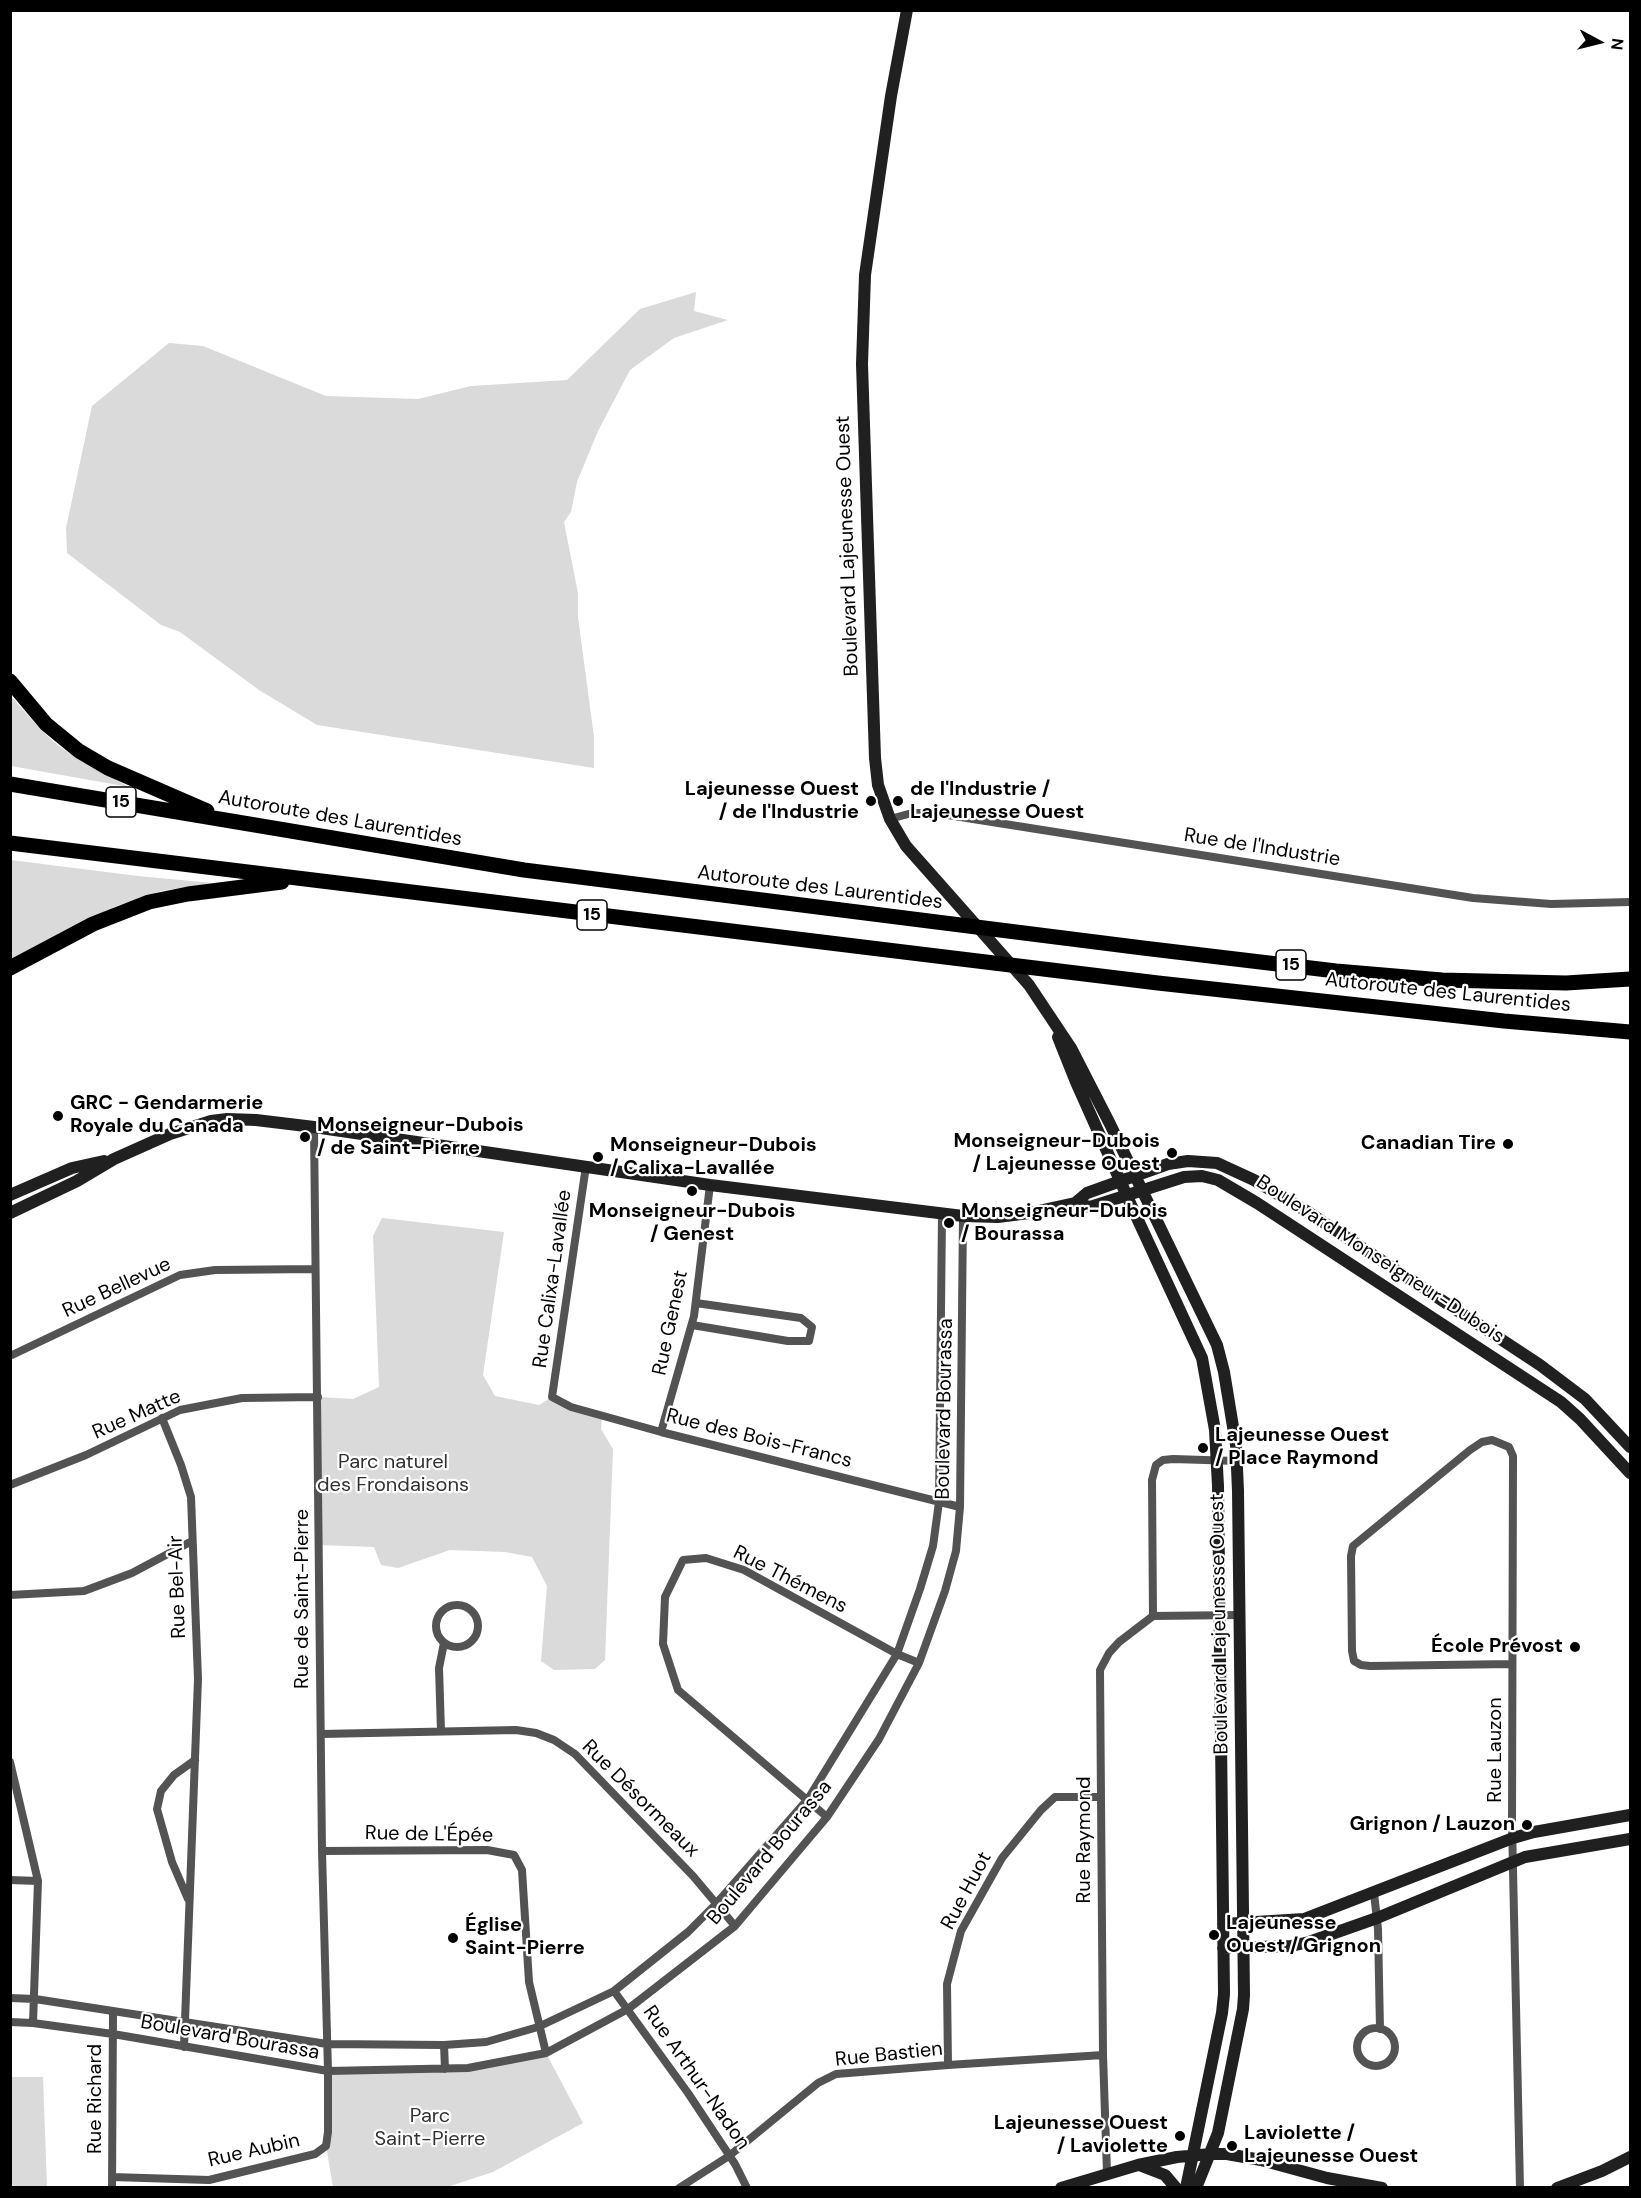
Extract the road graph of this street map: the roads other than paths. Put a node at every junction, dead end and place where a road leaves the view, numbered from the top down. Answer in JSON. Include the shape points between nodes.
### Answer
{"nodes":[{"id":1,"x":908,"y":10,"type":"edge"},
{"id":2,"x":10,"y":681,"type":"edge"},
{"id":3,"x":10,"y":784,"type":"edge"},
{"id":4,"x":890,"y":819,"type":"junction"},
{"id":5,"x":232,"y":822,"type":"junction"},
{"id":6,"x":10,"y":843,"type":"edge"},
{"id":7,"x":306,"y":879,"type":"junction"},
{"id":8,"x":1630,"y":902,"type":"edge"},
{"id":9,"x":10,"y":968,"type":"edge"},
{"id":10,"x":1630,"y":979,"type":"edge"},
{"id":11,"x":1566,"y":983,"type":"junction"},
{"id":12,"x":1630,"y":988,"type":"edge"},
{"id":13,"x":1054,"y":1023,"type":"junction"},
{"id":14,"x":1574,"y":1028,"type":"junction"},
{"id":15,"x":1630,"y":1032,"type":"edge"},
{"id":16,"x":1630,"y":1040,"type":"edge"},
{"id":17,"x":314,"y":1127,"type":"junction"},
{"id":18,"x":114,"y":1159,"type":"junction"},
{"id":19,"x":586,"y":1166,"type":"junction"},
{"id":20,"x":1134,"y":1175,"type":"junction"},
{"id":21,"x":1120,"y":1181,"type":"junction"},
{"id":22,"x":710,"y":1185,"type":"junction"},
{"id":23,"x":1141,"y":1190,"type":"junction"},
{"id":24,"x":10,"y":1195,"type":"edge"},
{"id":25,"x":1126,"y":1195,"type":"junction"},
{"id":26,"x":1075,"y":1203,"type":"junction"},
{"id":27,"x":10,"y":1213,"type":"edge"},
{"id":28,"x":942,"y":1214,"type":"junction"},
{"id":29,"x":963,"y":1216,"type":"junction"},
{"id":30,"x":315,"y":1269,"type":"junction"},
{"id":31,"x":696,"y":1303,"type":"junction"},
{"id":32,"x":692,"y":1325,"type":"junction"},
{"id":33,"x":10,"y":1356,"type":"edge"},
{"id":34,"x":318,"y":1397,"type":"junction"},
{"id":35,"x":552,"y":1397,"type":"joint"},
{"id":36,"x":162,"y":1418,"type":"junction"},
{"id":37,"x":661,"y":1431,"type":"junction"},
{"id":38,"x":1630,"y":1447,"type":"edge"},
{"id":39,"x":1217,"y":1460,"type":"junction"},
{"id":40,"x":1237,"y":1461,"type":"junction"},
{"id":41,"x":1630,"y":1473,"type":"edge"},
{"id":42,"x":10,"y":1485,"type":"edge"},
{"id":43,"x":939,"y":1502,"type":"junction"},
{"id":44,"x":960,"y":1507,"type":"junction"},
{"id":45,"x":192,"y":1541,"type":"junction"},
{"id":46,"x":10,"y":1595,"type":"edge"},
{"id":47,"x":1219,"y":1615,"type":"junction"},
{"id":48,"x":1240,"y":1615,"type":"junction"},
{"id":49,"x":1154,"y":1616,"type":"junction"},
{"id":50,"x":444,"y":1643,"type":"junction"},
{"id":51,"x":897,"y":1654,"type":"junction"},
{"id":52,"x":919,"y":1663,"type":"junction"},
{"id":53,"x":1512,"y":1664,"type":"junction"},
{"id":54,"x":441,"y":1731,"type":"junction"},
{"id":55,"x":321,"y":1734,"type":"junction"},
{"id":56,"x":195,"y":1760,"type":"junction"},
{"id":57,"x":10,"y":1762,"type":"edge"},
{"id":58,"x":1101,"y":1797,"type":"junction"},
{"id":59,"x":808,"y":1799,"type":"junction"},
{"id":60,"x":1630,"y":1815,"type":"edge"},
{"id":61,"x":827,"y":1817,"type":"junction"},
{"id":62,"x":1513,"y":1838,"type":"junction"},
{"id":63,"x":1630,"y":1839,"type":"edge"},
{"id":64,"x":322,"y":1851,"type":"junction"},
{"id":65,"x":1514,"y":1862,"type":"junction"},
{"id":66,"x":10,"y":1880,"type":"edge"},
{"id":67,"x":38,"y":1881,"type":"junction"},
{"id":68,"x":1374,"y":1893,"type":"junction"},
{"id":69,"x":189,"y":1902,"type":"junction"},
{"id":70,"x":716,"y":1904,"type":"junction"},
{"id":71,"x":1377,"y":1918,"type":"junction"},
{"id":72,"x":1244,"y":1923,"type":"junction"},
{"id":73,"x":1223,"y":1924,"type":"junction"},
{"id":74,"x":735,"y":1926,"type":"junction"},
{"id":75,"x":1223,"y":1948,"type":"junction"},
{"id":76,"x":1244,"y":1948,"type":"junction"},
{"id":77,"x":614,"y":1991,"type":"junction"},
{"id":78,"x":10,"y":1998,"type":"edge"},
{"id":79,"x":34,"y":1999,"type":"junction"},
{"id":80,"x":628,"y":2009,"type":"junction"},
{"id":81,"x":113,"y":2012,"type":"junction"},
{"id":82,"x":10,"y":2022,"type":"edge"},
{"id":83,"x":33,"y":2022,"type":"junction"},
{"id":84,"x":185,"y":2023,"type":"junction"},
{"id":85,"x":538,"y":2027,"type":"junction"},
{"id":86,"x":1380,"y":2029,"type":"junction"},
{"id":87,"x":112,"y":2034,"type":"junction"},
{"id":88,"x":327,"y":2044,"type":"junction"},
{"id":89,"x":444,"y":2045,"type":"junction"},
{"id":90,"x":184,"y":2048,"type":"junction"},
{"id":91,"x":546,"y":2053,"type":"junction"},
{"id":92,"x":1103,"y":2055,"type":"junction"},
{"id":93,"x":948,"y":2065,"type":"junction"},
{"id":94,"x":445,"y":2069,"type":"junction"},
{"id":95,"x":327,"y":2071,"type":"junction"},
{"id":96,"x":1193,"y":2154,"type":"junction"},
{"id":97,"x":1210,"y":2154,"type":"junction"},
{"id":98,"x":729,"y":2156,"type":"junction"},
{"id":99,"x":1630,"y":2157,"type":"edge"},
{"id":100,"x":1138,"y":2165,"type":"junction"},
{"id":101,"x":1107,"y":2174,"type":"junction"},
{"id":102,"x":112,"y":2177,"type":"junction"},
{"id":103,"x":112,"y":2187,"type":"edge"},
{"id":104,"x":679,"y":2187,"type":"edge"},
{"id":105,"x":747,"y":2187,"type":"edge"},
{"id":106,"x":1061,"y":2187,"type":"edge"},
{"id":107,"x":1176,"y":2187,"type":"edge"},
{"id":108,"x":1186,"y":2187,"type":"edge"},
{"id":109,"x":1196,"y":2187,"type":"edge"},
{"id":110,"x":1382,"y":2187,"type":"edge"},
{"id":111,"x":1520,"y":2187,"type":"edge"},
{"id":112,"x":1557,"y":2187,"type":"edge"}],
"edges":[{"from":1,"to":4,"type":"street","name":"Boulevard Lajeunesse Ouest","via":[[891,96],[865,275],[862,364],[875,758],[878,785]]},
{"from":2,"to":5,"type":"highway","via":[[46,724],[88,757]]},
{"from":3,"to":5,"type":"highway","name":"Autoroute des Laurentides","number":"15"},
{"from":4,"to":8,"type":"street","name":"Rue de l'Industrie","via":[[912,813],[935,813],[1473,898],[1551,904]]},
{"from":4,"to":13,"type":"street","name":"Boulevard Lajeunesse Ouest","via":[[909,850],[1029,985]]},
{"from":5,"to":11,"type":"highway","name":"Autoroute des Laurentides","number":"15","via":[[524,870],[875,916],[1366,974]]},
{"from":6,"to":7,"type":"highway","name":"Autoroute des Laurentides","number":"15"},
{"from":7,"to":9,"type":"highway","via":[[149,902],[93,924]]},
{"from":7,"to":14,"type":"highway","name":"Autoroute des Laurentides","number":"15","via":[[1043,970]]},
{"from":10,"to":11,"type":"highway","name":"Autoroute des Laurentides","number":"15"},
{"from":11,"to":12,"type":"highway"},
{"from":13,"to":20,"type":"street","name":"Boulevard Lajeunesse Ouest","via":[[1086,1076]]},
{"from":13,"to":21,"type":"street","name":"Boulevard Lajeunesse Ouest","via":[[1063,1053]]},
{"from":14,"to":15,"type":"highway","name":"Autoroute des Laurentides","number":"15"},
{"from":14,"to":16,"type":"highway"},
{"from":17,"to":18,"type":"street","name":"Boulevard Monseigneur-Dubois","via":[[242,1119],[211,1122],[170,1134]]},
{"from":17,"to":19,"type":"street","name":"Boulevard Monseigneur-Dubois"},
{"from":17,"to":30,"type":"street","name":"Rue de Saint-Pierre"},
{"from":18,"to":24,"type":"street","name":"Boulevard Monseigneur-Dubois","via":[[72,1168]]},
{"from":18,"to":27,"type":"street","name":"Boulevard Monseigneur-Dubois"},
{"from":19,"to":22,"type":"street","name":"Boulevard Monseigneur-Dubois"},
{"from":19,"to":35,"type":"street","name":"Rue Calixa-Lavallée"},
{"from":20,"to":21,"type":"street","name":"Boulevard Monseigneur-Dubois"},
{"from":20,"to":23,"type":"street","name":"Boulevard Lajeunesse Ouest"},
{"from":20,"to":38,"type":"street","name":"Boulevard Monseigneur-Dubois","via":[[1168,1164],[1202,1161],[1217,1163],[1254,1180],[1551,1373],[1585,1399]]},
{"from":21,"to":25,"type":"street","name":"Boulevard Lajeunesse Ouest"},
{"from":21,"to":26,"type":"street","name":"Boulevard Monseigneur-Dubois","via":[[1087,1193]]},
{"from":22,"to":28,"type":"street","name":"Boulevard Monseigneur-Dubois"},
{"from":22,"to":31,"type":"street","name":"Rue Genest"},
{"from":23,"to":25,"type":"street","name":"Boulevard Monseigneur-Dubois"},
{"from":23,"to":40,"type":"street","name":"Boulevard Lajeunesse Ouest","via":[[1217,1345]]},
{"from":23,"to":41,"type":"street","name":"Boulevard Monseigneur-Dubois","via":[[1202,1176],[1232,1187],[1561,1402]]},
{"from":25,"to":26,"type":"street","name":"Boulevard Monseigneur-Dubois","via":[[1090,1207]]},
{"from":25,"to":39,"type":"street","name":"Boulevard Lajeunesse Ouest","via":[[1202,1358]]},
{"from":26,"to":29,"type":"street","name":"Boulevard Monseigneur-Dubois","via":[[998,1217]]},
{"from":28,"to":29,"type":"street","name":"Boulevard Monseigneur-Dubois"},
{"from":28,"to":43,"type":"street","name":"Boulevard Bourassa"},
{"from":29,"to":44,"type":"street","name":"Boulevard Bourassa"},
{"from":30,"to":33,"type":"street","name":"Rue Bellevue","via":[[215,1270],[180,1275]]},
{"from":30,"to":34,"type":"street","name":"Rue de Saint-Pierre"},
{"from":31,"to":32,"type":"street","name":"Rue Genest"},
{"from":31,"to":32,"type":"street","via":[[801,1318],[812,1327],[808,1341],[788,1341]]},
{"from":32,"to":37,"type":"street","name":"Rue Genest"},
{"from":34,"to":36,"type":"street","name":"Rue Matte","via":[[242,1398],[180,1410]]},
{"from":34,"to":55,"type":"street","name":"Rue de Saint-Pierre"},
{"from":35,"to":37,"type":"street","name":"Rue des Bois-Francs","via":[[571,1407]]},
{"from":36,"to":42,"type":"street","name":"Rue Matte","via":[[86,1455]]},
{"from":36,"to":45,"type":"street","name":"Rue Bel-Air","via":[[191,1497]]},
{"from":37,"to":43,"type":"street","name":"Rue des Bois-Francs"},
{"from":39,"to":40,"type":"street"},
{"from":39,"to":47,"type":"street","name":"Boulevard Lajeunesse Ouest"},
{"from":39,"to":49,"type":"street","via":[[1163,1460],[1153,1472]]},
{"from":40,"to":48,"type":"street","name":"Boulevard Lajeunesse Ouest"},
{"from":43,"to":44,"type":"street","name":"Rue des Bois-Francs"},
{"from":43,"to":51,"type":"street","name":"Boulevard Bourassa","via":[[933,1546]]},
{"from":44,"to":52,"type":"street","name":"Boulevard Bourassa","via":[[956,1551]]},
{"from":45,"to":46,"type":"street","via":[[132,1573],[84,1591]]},
{"from":45,"to":56,"type":"street","name":"Rue Bel-Air","via":[[198,1679]]},
{"from":47,"to":48,"type":"street"},
{"from":47,"to":49,"type":"street"},
{"from":47,"to":73,"type":"street","name":"Boulevard Lajeunesse Ouest"},
{"from":48,"to":72,"type":"street","name":"Boulevard Lajeunesse Ouest"},
{"from":49,"to":58,"type":"street","name":"Rue Raymond","via":[[1119,1642],[1100,1670]]},
{"from":50,"to":50,"type":"street","via":[[436,1631],[437,1616],[455,1604],[469,1609],[477,1619],[474,1639],[456,1647]]},
{"from":50,"to":54,"type":"street","via":[[440,1668]]},
{"from":51,"to":52,"type":"street","name":"Rue Thémens"},
{"from":51,"to":59,"type":"street","name":"Boulevard Bourassa"},
{"from":51,"to":59,"type":"street","name":"Rue Thémens","via":[[744,1570],[706,1558],[683,1560],[665,1596],[663,1644],[678,1690]]},
{"from":52,"to":61,"type":"street","name":"Boulevard Bourassa","via":[[879,1739]]},
{"from":53,"to":53,"type":"street","name":"Rue Lauzon","via":[[1370,1666],[1354,1660],[1352,1651],[1353,1546],[1482,1442],[1492,1440],[1509,1447],[1513,1456]]},
{"from":53,"to":62,"type":"street","name":"Rue Lauzon"},
{"from":54,"to":55,"type":"street","name":"Rue Désormeaux"},
{"from":54,"to":70,"type":"street","name":"Rue Désormeaux","via":[[516,1730],[554,1740],[574,1754]]},
{"from":55,"to":64,"type":"street","name":"Rue de Saint-Pierre"},
{"from":56,"to":69,"type":"street","name":"Rue Bel-Air"},
{"from":56,"to":69,"type":"street","name":"Rue Bel-Air","via":[[174,1775],[161,1791],[157,1809],[172,1862]]},
{"from":57,"to":67,"type":"street"},
{"from":58,"to":92,"type":"street","name":"Rue Raymond"},
{"from":58,"to":93,"type":"street","name":"Rue Huot","via":[[1055,1797],[1041,1810],[1008,1850],[960,1931],[947,1984]]},
{"from":59,"to":61,"type":"street","name":"Rue Thémens"},
{"from":59,"to":70,"type":"street","name":"Boulevard Bourassa"},
{"from":60,"to":62,"type":"street"},
{"from":61,"to":74,"type":"street","name":"Boulevard Bourassa"},
{"from":62,"to":65,"type":"street","name":"Rue Lauzon"},
{"from":62,"to":68,"type":"street"},
{"from":63,"to":65,"type":"street"},
{"from":64,"to":85,"type":"street","name":"Rue de L'Épée","via":[[487,1850],[514,1855],[522,1870],[529,1982]]},
{"from":64,"to":88,"type":"street","name":"Rue de Saint-Pierre"},
{"from":65,"to":71,"type":"street"},
{"from":65,"to":111,"type":"street","name":"Rue Lauzon"},
{"from":66,"to":67,"type":"street"},
{"from":67,"to":79,"type":"street"},
{"from":68,"to":71,"type":"street"},
{"from":68,"to":72,"type":"street","via":[[1304,1919]]},
{"from":69,"to":84,"type":"street","name":"Rue Bel-Air"},
{"from":70,"to":74,"type":"street","name":"Rue Désormeaux"},
{"from":70,"to":77,"type":"street","name":"Boulevard Bourassa","via":[[688,1932]]},
{"from":71,"to":76,"type":"street","via":[[1309,1942]]},
{"from":71,"to":86,"type":"street"},
{"from":72,"to":73,"type":"street"},
{"from":72,"to":76,"type":"street","name":"Boulevard Lajeunesse Ouest"},
{"from":73,"to":75,"type":"street","name":"Boulevard Lajeunesse Ouest"},
{"from":74,"to":80,"type":"street","name":"Boulevard Bourassa"},
{"from":75,"to":76,"type":"street"},
{"from":75,"to":96,"type":"street","name":"Boulevard Lajeunesse Ouest","via":[[1222,2013]]},
{"from":76,"to":97,"type":"street","name":"Boulevard Lajeunesse Ouest","via":[[1243,2010],[1218,2133]]},
{"from":77,"to":80,"type":"street","name":"Rue Arthur-Nadon"},
{"from":77,"to":85,"type":"street","name":"Boulevard Bourassa"},
{"from":78,"to":79,"type":"street","name":"Boulevard Bourassa"},
{"from":79,"to":81,"type":"street","name":"Boulevard Bourassa"},
{"from":79,"to":83,"type":"street"},
{"from":80,"to":91,"type":"street","name":"Boulevard Bourassa"},
{"from":80,"to":98,"type":"street","name":"Rue Arthur-Nadon"},
{"from":81,"to":84,"type":"street","name":"Boulevard Bourassa"},
{"from":81,"to":87,"type":"street","name":"Rue Richard"},
{"from":82,"to":83,"type":"street","name":"Boulevard Bourassa"},
{"from":83,"to":87,"type":"street","name":"Boulevard Bourassa"},
{"from":84,"to":88,"type":"street","name":"Boulevard Bourassa"},
{"from":84,"to":90,"type":"street","name":"Rue Bel-Air"},
{"from":85,"to":89,"type":"street","name":"Boulevard Bourassa","via":[[486,2042]]},
{"from":85,"to":91,"type":"street","name":"Rue de L'Épée"},
{"from":86,"to":86,"type":"street","via":[[1393,2040],[1393,2055],[1383,2065],[1368,2065],[1360,2058],[1357,2044],[1365,2031]]},
{"from":87,"to":90,"type":"street","name":"Boulevard Bourassa"},
{"from":87,"to":102,"type":"street","name":"Rue Richard"},
{"from":88,"to":89,"type":"street","name":"Boulevard Bourassa"},
{"from":88,"to":95,"type":"street","name":"Rue de Saint-Pierre"},
{"from":89,"to":94,"type":"street"},
{"from":90,"to":95,"type":"street","name":"Boulevard Bourassa"},
{"from":91,"to":94,"type":"street","name":"Boulevard Bourassa"},
{"from":92,"to":93,"type":"street","name":"Rue Bastien"},
{"from":92,"to":101,"type":"street","name":"Rue Raymond"},
{"from":93,"to":98,"type":"street","name":"Rue Bastien","via":[[836,2074],[818,2083]]},
{"from":94,"to":95,"type":"street","name":"Boulevard Bourassa"},
{"from":95,"to":102,"type":"street","name":"Rue Aubin","via":[[326,2146],[315,2154],[208,2180]]},
{"from":96,"to":97,"type":"street"},
{"from":96,"to":100,"type":"street"},
{"from":96,"to":108,"type":"street","name":"Boulevard Lajeunesse Ouest"},
{"from":97,"to":109,"type":"street","name":"Boulevard Lajeunesse Ouest"},
{"from":97,"to":110,"type":"street","via":[[1261,2160]]},
{"from":98,"to":104,"type":"street","name":"Rue Bastien"},
{"from":98,"to":105,"type":"street","name":"Rue Arthur-Nadon"},
{"from":99,"to":112,"type":"street"},
{"from":100,"to":101,"type":"street"},
{"from":100,"to":107,"type":"street","via":[[1165,2175]]},
{"from":101,"to":106,"type":"street"},
{"from":102,"to":103,"type":"street","name":"Rue Richard"}]}
